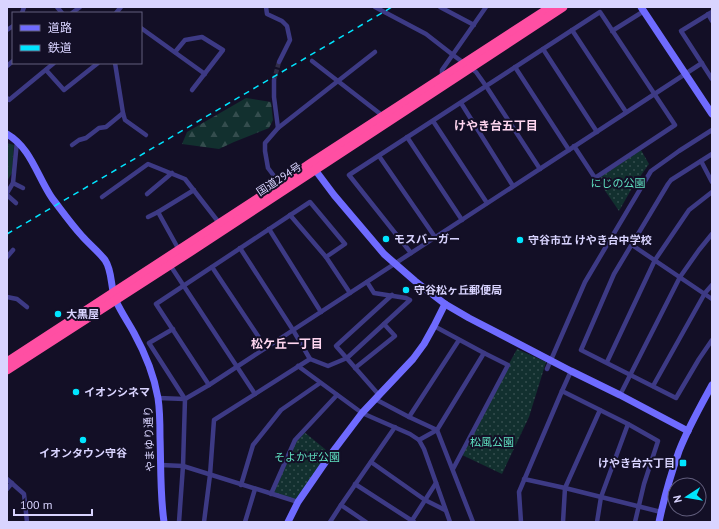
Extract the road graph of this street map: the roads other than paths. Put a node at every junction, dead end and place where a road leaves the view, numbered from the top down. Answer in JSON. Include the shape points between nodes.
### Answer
{"nodes":[{"id":1,"x":80,"y":7,"type":"edge"},
{"id":2,"x":266,"y":7,"type":"edge"},
{"id":3,"x":375,"y":7,"type":"edge"},
{"id":4,"x":440,"y":7,"type":"edge"},
{"id":5,"x":486,"y":7,"type":"edge"},
{"id":6,"x":551,"y":7,"type":"edge"},
{"id":7,"x":563,"y":7,"type":"edge"},
{"id":8,"x":643,"y":9,"type":"edge"},
{"id":9,"x":74,"y":12,"type":"edge"},
{"id":10,"x":710,"y":13,"type":"edge"},
{"id":11,"x":712,"y":21,"type":"edge"},
{"id":12,"x":474,"y":25,"type":"junction"},
{"id":13,"x":142,"y":29,"type":"edge"},
{"id":14,"x":572,"y":30,"type":"junction"},
{"id":15,"x":612,"y":31,"type":"junction"},
{"id":16,"x":543,"y":49,"type":"junction"},
{"id":17,"x":175,"y":52,"type":"junction"},
{"id":18,"x":375,"y":52,"type":"dead end"},
{"id":19,"x":453,"y":55,"type":"junction"},
{"id":20,"x":312,"y":61,"type":"dead end"},
{"id":21,"x":279,"y":62,"type":"tunnel mouth"},
{"id":22,"x":702,"y":63,"type":"junction"},
{"id":23,"x":53,"y":64,"type":"edge"},
{"id":24,"x":97,"y":64,"type":"edge"},
{"id":25,"x":115,"y":64,"type":"edge"},
{"id":26,"x":467,"y":65,"type":"junction"},
{"id":27,"x":515,"y":67,"type":"junction"},
{"id":28,"x":46,"y":70,"type":"junction"},
{"id":29,"x":205,"y":74,"type":"junction"},
{"id":30,"x":685,"y":74,"type":"junction"},
{"id":31,"x":442,"y":78,"type":"junction"},
{"id":32,"x":712,"y":79,"type":"edge"},
{"id":33,"x":274,"y":80,"type":"tunnel mouth"},
{"id":34,"x":338,"y":81,"type":"junction"},
{"id":35,"x":486,"y":86,"type":"junction"},
{"id":36,"x":192,"y":90,"type":"dead end"},
{"id":37,"x":654,"y":94,"type":"junction"},
{"id":38,"x":7,"y":98,"type":"edge"},
{"id":39,"x":460,"y":103,"type":"junction"},
{"id":40,"x":711,"y":109,"type":"edge"},
{"id":41,"x":626,"y":112,"type":"junction"},
{"id":42,"x":123,"y":113,"type":"junction"},
{"id":43,"x":385,"y":120,"type":"junction"},
{"id":44,"x":433,"y":120,"type":"junction"},
{"id":45,"x":278,"y":128,"type":"junction"},
{"id":46,"x":712,"y":130,"type":"edge"},
{"id":47,"x":597,"y":132,"type":"junction"},
{"id":48,"x":7,"y":134,"type":"edge"},
{"id":49,"x":146,"y":135,"type":"dead end"},
{"id":50,"x":407,"y":137,"type":"junction"},
{"id":51,"x":17,"y":141,"type":"junction"},
{"id":52,"x":72,"y":145,"type":"dead end"},
{"id":53,"x":574,"y":146,"type":"junction"},
{"id":54,"x":569,"y":150,"type":"junction"},
{"id":55,"x":712,"y":154,"type":"edge"},
{"id":56,"x":379,"y":156,"type":"junction"},
{"id":57,"x":701,"y":161,"type":"junction"},
{"id":58,"x":313,"y":166,"type":"junction"},
{"id":59,"x":540,"y":169,"type":"junction"},
{"id":60,"x":172,"y":173,"type":"junction"},
{"id":61,"x":712,"y":182,"type":"edge"},
{"id":62,"x":13,"y":183,"type":"junction"},
{"id":63,"x":280,"y":184,"type":"junction"},
{"id":64,"x":513,"y":186,"type":"junction"},
{"id":65,"x":22,"y":188,"type":"dead end"},
{"id":66,"x":194,"y":190,"type":"junction"},
{"id":67,"x":712,"y":192,"type":"edge"},
{"id":68,"x":7,"y":194,"type":"edge"},
{"id":69,"x":147,"y":194,"type":"dead end"},
{"id":70,"x":102,"y":197,"type":"dead end"},
{"id":71,"x":16,"y":203,"type":"dead end"},
{"id":72,"x":487,"y":203,"type":"junction"},
{"id":73,"x":158,"y":212,"type":"junction"},
{"id":74,"x":290,"y":215,"type":"junction"},
{"id":75,"x":148,"y":217,"type":"dead end"},
{"id":76,"x":462,"y":220,"type":"junction"},
{"id":77,"x":220,"y":224,"type":"junction"},
{"id":78,"x":269,"y":229,"type":"junction"},
{"id":79,"x":712,"y":234,"type":"edge"},
{"id":80,"x":435,"y":238,"type":"junction"},
{"id":81,"x":632,"y":245,"type":"junction"},
{"id":82,"x":240,"y":248,"type":"junction"},
{"id":83,"x":13,"y":250,"type":"dead end"},
{"id":84,"x":179,"y":250,"type":"junction"},
{"id":85,"x":411,"y":253,"type":"junction"},
{"id":86,"x":7,"y":257,"type":"edge"},
{"id":87,"x":326,"y":257,"type":"junction"},
{"id":88,"x":654,"y":260,"type":"junction"},
{"id":89,"x":394,"y":264,"type":"junction"},
{"id":90,"x":170,"y":265,"type":"junction"},
{"id":91,"x":212,"y":266,"type":"junction"},
{"id":92,"x":680,"y":277,"type":"junction"},
{"id":93,"x":367,"y":282,"type":"junction"},
{"id":94,"x":712,"y":285,"type":"edge"},
{"id":95,"x":184,"y":286,"type":"junction"},
{"id":96,"x":350,"y":293,"type":"junction"},
{"id":97,"x":705,"y":293,"type":"junction"},
{"id":98,"x":392,"y":295,"type":"junction"},
{"id":99,"x":115,"y":296,"type":"junction"},
{"id":100,"x":7,"y":297,"type":"edge"},
{"id":101,"x":712,"y":299,"type":"edge"},
{"id":102,"x":445,"y":304,"type":"junction"},
{"id":103,"x":27,"y":307,"type":"dead end"},
{"id":104,"x":321,"y":312,"type":"junction"},
{"id":105,"x":384,"y":324,"type":"junction"},
{"id":106,"x":434,"y":326,"type":"junction"},
{"id":107,"x":173,"y":329,"type":"junction"},
{"id":108,"x":293,"y":330,"type":"junction"},
{"id":109,"x":459,"y":340,"type":"junction"},
{"id":110,"x":712,"y":340,"type":"edge"},
{"id":111,"x":266,"y":348,"type":"junction"},
{"id":112,"x":484,"y":353,"type":"junction"},
{"id":113,"x":346,"y":358,"type":"junction"},
{"id":114,"x":310,"y":359,"type":"junction"},
{"id":115,"x":7,"y":362,"type":"edge"},
{"id":116,"x":607,"y":362,"type":"junction"},
{"id":117,"x":298,"y":366,"type":"junction"},
{"id":118,"x":237,"y":367,"type":"junction"},
{"id":119,"x":355,"y":368,"type":"junction"},
{"id":120,"x":547,"y":369,"type":"dead end"},
{"id":121,"x":7,"y":370,"type":"edge"},
{"id":122,"x":571,"y":371,"type":"junction"},
{"id":123,"x":631,"y":375,"type":"junction"},
{"id":124,"x":320,"y":383,"type":"junction"},
{"id":125,"x":210,"y":385,"type":"junction"},
{"id":126,"x":712,"y":385,"type":"edge"},
{"id":127,"x":653,"y":386,"type":"junction"},
{"id":128,"x":562,"y":391,"type":"junction"},
{"id":129,"x":255,"y":394,"type":"junction"},
{"id":130,"x":620,"y":395,"type":"junction"},
{"id":131,"x":338,"y":396,"type":"junction"},
{"id":132,"x":377,"y":397,"type":"junction"},
{"id":133,"x":158,"y":398,"type":"junction"},
{"id":134,"x":185,"y":399,"type":"junction"},
{"id":135,"x":600,"y":410,"type":"junction"},
{"id":136,"x":362,"y":413,"type":"junction"},
{"id":137,"x":409,"y":416,"type":"junction"},
{"id":138,"x":628,"y":424,"type":"junction"},
{"id":139,"x":395,"y":427,"type":"junction"},
{"id":140,"x":437,"y":430,"type":"junction"},
{"id":141,"x":688,"y":431,"type":"junction"},
{"id":142,"x":419,"y":440,"type":"junction"},
{"id":143,"x":371,"y":462,"type":"junction"},
{"id":144,"x":161,"y":465,"type":"junction"},
{"id":145,"x":183,"y":466,"type":"junction"},
{"id":146,"x":453,"y":469,"type":"junction"},
{"id":147,"x":210,"y":475,"type":"junction"},
{"id":148,"x":7,"y":479,"type":"edge"},
{"id":149,"x":524,"y":479,"type":"junction"},
{"id":150,"x":12,"y":483,"type":"junction"},
{"id":151,"x":436,"y":483,"type":"junction"},
{"id":152,"x":241,"y":484,"type":"junction"},
{"id":153,"x":355,"y":484,"type":"junction"},
{"id":154,"x":565,"y":488,"type":"junction"},
{"id":155,"x":7,"y":489,"type":"edge"},
{"id":156,"x":255,"y":489,"type":"junction"},
{"id":157,"x":271,"y":494,"type":"junction"},
{"id":158,"x":601,"y":497,"type":"junction"},
{"id":159,"x":425,"y":500,"type":"junction"},
{"id":160,"x":298,"y":502,"type":"junction"},
{"id":161,"x":341,"y":505,"type":"junction"},
{"id":162,"x":638,"y":506,"type":"junction"},
{"id":163,"x":445,"y":510,"type":"junction"},
{"id":164,"x":661,"y":512,"type":"junction"},
{"id":165,"x":412,"y":521,"type":"edge"},
{"id":166,"x":27,"y":522,"type":"edge"},
{"id":167,"x":164,"y":522,"type":"edge"},
{"id":168,"x":179,"y":522,"type":"edge"},
{"id":169,"x":204,"y":522,"type":"edge"},
{"id":170,"x":245,"y":522,"type":"edge"},
{"id":171,"x":288,"y":522,"type":"edge"},
{"id":172,"x":330,"y":522,"type":"edge"},
{"id":173,"x":366,"y":522,"type":"edge"},
{"id":174,"x":450,"y":522,"type":"edge"},
{"id":175,"x":473,"y":522,"type":"edge"},
{"id":176,"x":521,"y":522,"type":"edge"},
{"id":177,"x":563,"y":522,"type":"edge"},
{"id":178,"x":597,"y":522,"type":"edge"},
{"id":179,"x":635,"y":522,"type":"edge"},
{"id":180,"x":659,"y":522,"type":"edge"}],
"edges":[{"from":1,"to":9,"type":"street"},
{"from":2,"to":21,"type":"street","via":[[267,14],[287,26],[290,40]]},
{"from":3,"to":19,"type":"street","via":[[426,34]]},
{"from":4,"to":12,"type":"street"},
{"from":5,"to":12,"type":"street"},
{"from":6,"to":26,"type":"highway","name":"国道294号"},
{"from":7,"to":26,"type":"highway","name":"国道294号"},
{"from":8,"to":15,"type":"street"},
{"from":8,"to":30,"type":"street"},
{"from":10,"to":11,"type":"street"},
{"from":10,"to":22,"type":"street","via":[[681,31]]},
{"from":12,"to":19,"type":"street"},
{"from":13,"to":17,"type":"street"},
{"from":14,"to":15,"type":"street","via":[[600,12]]},
{"from":14,"to":16,"type":"street"},
{"from":14,"to":41,"type":"street"},
{"from":15,"to":37,"type":"street"},
{"from":16,"to":27,"type":"street"},
{"from":16,"to":47,"type":"street"},
{"from":17,"to":29,"type":"street"},
{"from":17,"to":29,"type":"street","via":[[185,40],[202,37],[223,50]]},
{"from":18,"to":34,"type":"street"},
{"from":19,"to":26,"type":"street"},
{"from":19,"to":31,"type":"street","via":[[442,70]]},
{"from":20,"to":34,"type":"street"},
{"from":22,"to":30,"type":"street"},
{"from":22,"to":32,"type":"street"},
{"from":23,"to":28,"type":"street"},
{"from":24,"to":28,"type":"street","via":[[64,90]]},
{"from":25,"to":42,"type":"street"},
{"from":26,"to":31,"type":"highway","name":"国道294号"},
{"from":26,"to":35,"type":"street"},
{"from":26,"to":43,"type":"highway","name":"国道294号"},
{"from":27,"to":35,"type":"street"},
{"from":27,"to":54,"type":"street"},
{"from":28,"to":38,"type":"street","via":[[9,100]]},
{"from":29,"to":36,"type":"street"},
{"from":30,"to":37,"type":"street"},
{"from":30,"to":40,"type":"street"},
{"from":31,"to":43,"type":"highway","name":"国道294号"},
{"from":33,"to":45,"type":"street"},
{"from":34,"to":43,"type":"street"},
{"from":34,"to":45,"type":"street"},
{"from":35,"to":39,"type":"street"},
{"from":35,"to":59,"type":"street"},
{"from":37,"to":41,"type":"street"},
{"from":37,"to":53,"type":"street","via":[[675,125],[595,178]]},
{"from":39,"to":44,"type":"street"},
{"from":39,"to":64,"type":"street"},
{"from":41,"to":47,"type":"street"},
{"from":42,"to":49,"type":"street","via":[[125,120]]},
{"from":42,"to":52,"type":"street","via":[[106,127],[99,128]]},
{"from":43,"to":58,"type":"highway","name":"国道294号"},
{"from":44,"to":50,"type":"street"},
{"from":44,"to":72,"type":"street"},
{"from":45,"to":63,"type":"street","via":[[265,143],[265,151],[268,168]]},
{"from":46,"to":120,"type":"street","via":[[651,171],[584,282]]},
{"from":47,"to":53,"type":"street"},
{"from":48,"to":51,"type":"street","name":"やまゆり通り"},
{"from":50,"to":56,"type":"street"},
{"from":50,"to":76,"type":"street"},
{"from":51,"to":62,"type":"street"},
{"from":51,"to":99,"type":"street","name":"やまゆり通り","via":[[30,157],[57,204],[105,261]]},
{"from":53,"to":54,"type":"street"},
{"from":54,"to":59,"type":"street"},
{"from":55,"to":57,"type":"street"},
{"from":56,"to":80,"type":"street"},
{"from":56,"to":85,"type":"street","via":[[349,175]]},
{"from":57,"to":61,"type":"street"},
{"from":57,"to":81,"type":"street","via":[[668,184]]},
{"from":58,"to":63,"type":"highway","name":"国道294号"},
{"from":58,"to":89,"type":"street","via":[[369,238]]},
{"from":58,"to":90,"type":"highway","name":"国道294号"},
{"from":59,"to":64,"type":"street"},
{"from":60,"to":66,"type":"street","via":[[185,179]]},
{"from":60,"to":69,"type":"street"},
{"from":60,"to":70,"type":"street","via":[[148,164]]},
{"from":62,"to":65,"type":"street"},
{"from":62,"to":68,"type":"street"},
{"from":63,"to":77,"type":"highway","name":"国道294号"},
{"from":64,"to":72,"type":"street"},
{"from":66,"to":73,"type":"street"},
{"from":66,"to":77,"type":"street"},
{"from":67,"to":88,"type":"street","via":[[689,210]]},
{"from":68,"to":71,"type":"street"},
{"from":72,"to":76,"type":"street"},
{"from":73,"to":75,"type":"street"},
{"from":73,"to":84,"type":"street"},
{"from":74,"to":78,"type":"street"},
{"from":74,"to":87,"type":"street"},
{"from":74,"to":87,"type":"street","via":[[310,202],[345,244]]},
{"from":76,"to":80,"type":"street"},
{"from":77,"to":84,"type":"highway","name":"国道294号"},
{"from":78,"to":82,"type":"street"},
{"from":78,"to":104,"type":"street"},
{"from":79,"to":92,"type":"street"},
{"from":80,"to":85,"type":"street"},
{"from":81,"to":88,"type":"street"},
{"from":81,"to":116,"type":"street","via":[[614,274],[581,350]]},
{"from":82,"to":91,"type":"street"},
{"from":82,"to":108,"type":"street"},
{"from":83,"to":86,"type":"street"},
{"from":84,"to":99,"type":"highway","name":"国道294号"},
{"from":85,"to":89,"type":"street"},
{"from":87,"to":96,"type":"street"},
{"from":88,"to":92,"type":"street"},
{"from":88,"to":116,"type":"street"},
{"from":89,"to":93,"type":"street"},
{"from":89,"to":102,"type":"street"},
{"from":90,"to":95,"type":"street"},
{"from":90,"to":99,"type":"highway","name":"国道294号"},
{"from":91,"to":95,"type":"street"},
{"from":91,"to":111,"type":"street"},
{"from":92,"to":97,"type":"street"},
{"from":92,"to":123,"type":"street"},
{"from":93,"to":96,"type":"street"},
{"from":93,"to":98,"type":"street","via":[[374,293]]},
{"from":94,"to":97,"type":"street"},
{"from":95,"to":107,"type":"street","via":[[156,304]]},
{"from":95,"to":118,"type":"street"},
{"from":96,"to":104,"type":"street"},
{"from":97,"to":101,"type":"street"},
{"from":97,"to":127,"type":"street"},
{"from":98,"to":105,"type":"street","via":[[410,300]]},
{"from":98,"to":113,"type":"street","via":[[336,346]]},
{"from":99,"to":115,"type":"highway","name":"国道294号"},
{"from":99,"to":121,"type":"highway","name":"国道294号"},
{"from":99,"to":133,"type":"street","name":"やまゆり通り","via":[[146,356]]},
{"from":100,"to":103,"type":"street"},
{"from":102,"to":106,"type":"street"},
{"from":102,"to":122,"type":"street"},
{"from":104,"to":108,"type":"street"},
{"from":105,"to":113,"type":"street"},
{"from":105,"to":119,"type":"street","via":[[395,336]]},
{"from":106,"to":109,"type":"street"},
{"from":106,"to":132,"type":"street","via":[[413,359]]},
{"from":107,"to":125,"type":"street"},
{"from":107,"to":134,"type":"street","via":[[149,342]]},
{"from":108,"to":111,"type":"street"},
{"from":108,"to":114,"type":"street"},
{"from":109,"to":112,"type":"street"},
{"from":109,"to":137,"type":"street"},
{"from":110,"to":127,"type":"street","via":[[676,398]]},
{"from":111,"to":118,"type":"street"},
{"from":112,"to":140,"type":"street"},
{"from":112,"to":146,"type":"street","via":[[508,365]]},
{"from":113,"to":114,"type":"street","via":[[328,366]]},
{"from":113,"to":119,"type":"street"},
{"from":114,"to":117,"type":"street"},
{"from":116,"to":123,"type":"street"},
{"from":117,"to":124,"type":"street"},
{"from":117,"to":129,"type":"street"},
{"from":118,"to":125,"type":"street"},
{"from":118,"to":129,"type":"street"},
{"from":119,"to":132,"type":"street"},
{"from":122,"to":128,"type":"street"},
{"from":122,"to":130,"type":"street"},
{"from":123,"to":127,"type":"street"},
{"from":123,"to":130,"type":"street"},
{"from":124,"to":131,"type":"street"},
{"from":124,"to":152,"type":"street","via":[[281,410],[253,445]]},
{"from":125,"to":134,"type":"street"},
{"from":126,"to":141,"type":"street"},
{"from":128,"to":135,"type":"street"},
{"from":128,"to":149,"type":"street"},
{"from":129,"to":147,"type":"street","via":[[214,420]]},
{"from":130,"to":141,"type":"street"},
{"from":131,"to":136,"type":"street"},
{"from":131,"to":157,"type":"street","via":[[295,440]]},
{"from":132,"to":136,"type":"street"},
{"from":132,"to":137,"type":"street"},
{"from":133,"to":134,"type":"street"},
{"from":133,"to":144,"type":"street","name":"やまゆり通り"},
{"from":134,"to":145,"type":"street"},
{"from":135,"to":138,"type":"street"},
{"from":135,"to":154,"type":"street"},
{"from":136,"to":139,"type":"street"},
{"from":136,"to":160,"type":"street"},
{"from":137,"to":140,"type":"street"},
{"from":138,"to":158,"type":"street"},
{"from":138,"to":162,"type":"street","via":[[658,441]]},
{"from":139,"to":142,"type":"street"},
{"from":139,"to":143,"type":"street"},
{"from":140,"to":142,"type":"street"},
{"from":140,"to":146,"type":"street"},
{"from":141,"to":164,"type":"street","via":[[675,463]]},
{"from":142,"to":151,"type":"street"},
{"from":143,"to":153,"type":"street"},
{"from":143,"to":159,"type":"street"},
{"from":144,"to":145,"type":"street"},
{"from":144,"to":167,"type":"street","name":"やまゆり通り"},
{"from":145,"to":147,"type":"street"},
{"from":145,"to":168,"type":"street"},
{"from":146,"to":175,"type":"street"},
{"from":147,"to":152,"type":"street"},
{"from":147,"to":169,"type":"street"},
{"from":148,"to":150,"type":"street"},
{"from":149,"to":154,"type":"street"},
{"from":149,"to":176,"type":"street","via":[[519,492]]},
{"from":150,"to":155,"type":"street"},
{"from":150,"to":166,"type":"street","via":[[24,494]]},
{"from":151,"to":159,"type":"street"},
{"from":151,"to":163,"type":"street"},
{"from":152,"to":156,"type":"street"},
{"from":153,"to":161,"type":"street"},
{"from":153,"to":165,"type":"street"},
{"from":154,"to":158,"type":"street"},
{"from":154,"to":177,"type":"street"},
{"from":156,"to":157,"type":"street"},
{"from":156,"to":170,"type":"street"},
{"from":157,"to":160,"type":"street"},
{"from":158,"to":162,"type":"street"},
{"from":158,"to":178,"type":"street"},
{"from":159,"to":163,"type":"street"},
{"from":159,"to":165,"type":"street"},
{"from":160,"to":171,"type":"street"},
{"from":161,"to":172,"type":"street"},
{"from":161,"to":173,"type":"street"},
{"from":162,"to":164,"type":"street"},
{"from":162,"to":179,"type":"street"},
{"from":163,"to":174,"type":"street"},
{"from":164,"to":180,"type":"street"}]}
